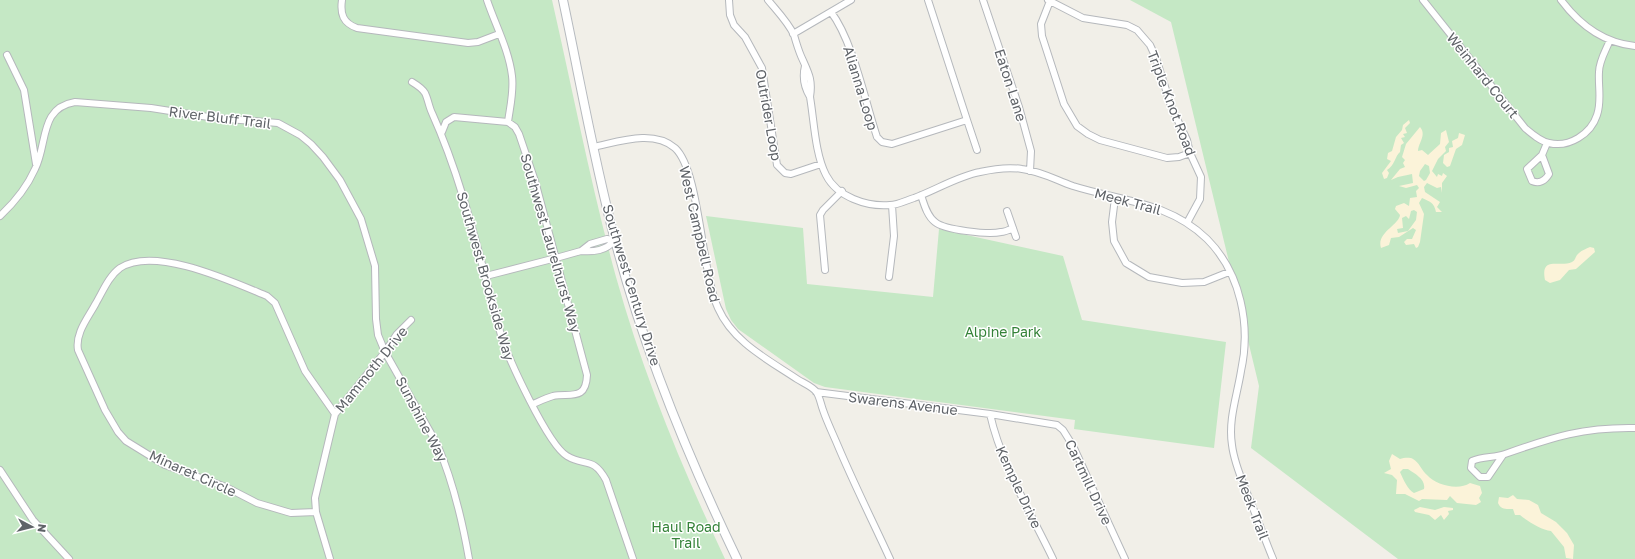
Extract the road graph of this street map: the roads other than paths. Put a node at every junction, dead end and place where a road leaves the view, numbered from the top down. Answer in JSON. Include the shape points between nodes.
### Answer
{"nodes":[{"id":1,"x":342,"y":0,"type":"edge"},
{"id":2,"x":487,"y":0,"type":"edge"},
{"id":3,"x":562,"y":0,"type":"edge"},
{"id":4,"x":729,"y":0,"type":"edge"},
{"id":5,"x":768,"y":0,"type":"edge"},
{"id":6,"x":851,"y":0,"type":"edge"},
{"id":7,"x":928,"y":0,"type":"edge"},
{"id":8,"x":983,"y":0,"type":"edge"},
{"id":9,"x":1049,"y":0,"type":"edge"},
{"id":10,"x":1422,"y":0,"type":"edge"},
{"id":11,"x":1561,"y":0,"type":"edge"},
{"id":12,"x":832,"y":12,"type":"junction"},
{"id":13,"x":499,"y":34,"type":"junction"},
{"id":14,"x":793,"y":34,"type":"junction"},
{"id":15,"x":1610,"y":40,"type":"junction"},
{"id":16,"x":1635,"y":46,"type":"edge"},
{"id":17,"x":7,"y":55,"type":"dead end"},
{"id":18,"x":412,"y":82,"type":"dead end"},
{"id":19,"x":967,"y":120,"type":"junction"},
{"id":20,"x":508,"y":122,"type":"junction"},
{"id":21,"x":442,"y":132,"type":"junction"},
{"id":22,"x":1547,"y":143,"type":"junction"},
{"id":23,"x":593,"y":147,"type":"junction"},
{"id":24,"x":977,"y":150,"type":"dead end"},
{"id":25,"x":1190,"y":153,"type":"junction"},
{"id":26,"x":1542,"y":155,"type":"dead end"},
{"id":27,"x":821,"y":164,"type":"junction"},
{"id":28,"x":36,"y":167,"type":"junction"},
{"id":29,"x":1030,"y":171,"type":"junction"},
{"id":30,"x":842,"y":191,"type":"junction"},
{"id":31,"x":921,"y":195,"type":"junction"},
{"id":32,"x":1115,"y":198,"type":"junction"},
{"id":33,"x":892,"y":205,"type":"junction"},
{"id":34,"x":1007,"y":211,"type":"dead end"},
{"id":35,"x":0,"y":216,"type":"edge"},
{"id":36,"x":1187,"y":223,"type":"junction"},
{"id":37,"x":1013,"y":228,"type":"junction"},
{"id":38,"x":1016,"y":237,"type":"dead end"},
{"id":39,"x":615,"y":240,"type":"junction"},
{"id":40,"x":556,"y":258,"type":"junction"},
{"id":41,"x":825,"y":270,"type":"dead end"},
{"id":42,"x":1229,"y":272,"type":"junction"},
{"id":43,"x":486,"y":276,"type":"junction"},
{"id":44,"x":890,"y":277,"type":"dead end"},
{"id":45,"x":411,"y":320,"type":"dead end"},
{"id":46,"x":385,"y":352,"type":"junction"},
{"id":47,"x":816,"y":392,"type":"junction"},
{"id":48,"x":533,"y":404,"type":"junction"},
{"id":49,"x":334,"y":414,"type":"junction"},
{"id":50,"x":990,"y":414,"type":"junction"},
{"id":51,"x":1635,"y":428,"type":"edge"},
{"id":52,"x":1503,"y":454,"type":"junction"},
{"id":53,"x":0,"y":470,"type":"edge"},
{"id":54,"x":316,"y":512,"type":"junction"},
{"id":55,"x":69,"y":559,"type":"edge"},
{"id":56,"x":330,"y":559,"type":"edge"},
{"id":57,"x":469,"y":559,"type":"edge"},
{"id":58,"x":633,"y":559,"type":"edge"},
{"id":59,"x":737,"y":559,"type":"edge"},
{"id":60,"x":890,"y":559,"type":"edge"},
{"id":61,"x":1052,"y":559,"type":"edge"},
{"id":62,"x":1125,"y":559,"type":"edge"},
{"id":63,"x":1273,"y":559,"type":"edge"}],
"edges":[{"from":1,"to":13,"type":"street","via":[[341,14],[345,21],[357,28],[468,43]]},
{"from":2,"to":13,"type":"street"},
{"from":3,"to":23,"type":"main road","name":"Southwest Century Drive"},
{"from":4,"to":27,"type":"street","name":"Outrider Loop","via":[[734,25],[745,37],[762,68],[777,165],[784,173],[791,174]]},
{"from":5,"to":14,"type":"street","name":"Meek Trail"},
{"from":6,"to":12,"type":"street"},
{"from":7,"to":19,"type":"street"},
{"from":8,"to":29,"type":"street","name":"Eaton Lane","via":[[1029,143]]},
{"from":9,"to":25,"type":"street","name":"Triple Knot Road","via":[[1083,18],[1127,25],[1143,37],[1156,58],[1171,106],[1187,140]]},
{"from":9,"to":25,"type":"street","via":[[1041,24],[1042,36],[1064,104],[1077,126],[1100,140],[1167,158]]},
{"from":10,"to":22,"type":"street","name":"Weinhard Court","via":[[1526,128]]},
{"from":11,"to":15,"type":"street","via":[[1582,23]]},
{"from":12,"to":14,"type":"street"},
{"from":12,"to":19,"type":"street","name":"Alianna Loop","via":[[847,42],[877,137],[882,142],[900,143]]},
{"from":13,"to":20,"type":"street","via":[[512,75],[513,87]]},
{"from":14,"to":27,"type":"street","name":"Meek Trail","via":[[805,66],[805,88],[810,97]]},
{"from":15,"to":16,"type":"street"},
{"from":15,"to":22,"type":"street","via":[[1599,70],[1599,106],[1592,126],[1584,135],[1569,142]]},
{"from":17,"to":28,"type":"street","via":[[24,90]]},
{"from":18,"to":21,"type":"street","name":"Southwest Brookside Way","via":[[425,93]]},
{"from":19,"to":24,"type":"street"},
{"from":20,"to":21,"type":"street","via":[[454,117],[446,122]]},
{"from":20,"to":40,"type":"street","name":"Southwest Laurelhurst Way","via":[[515,127],[536,181]]},
{"from":21,"to":43,"type":"street","name":"Southwest Brookside Way"},
{"from":22,"to":26,"type":"street"},
{"from":23,"to":39,"type":"main road","name":"Southwest Century Drive"},
{"from":23,"to":47,"type":"street","name":"West Campbell Road","via":[[636,138],[653,138],[676,149],[690,177],[710,282],[725,322],[749,347]]},
{"from":25,"to":36,"type":"street","name":"Triple Knot Road","via":[[1201,177],[1202,189],[1193,215]]},
{"from":27,"to":30,"type":"street","name":"Meek Trail","via":[[826,176]]},
{"from":28,"to":35,"type":"street","name":"River Bluff Trail","via":[[26,187]]},
{"from":28,"to":46,"type":"street","name":"River Bluff Trail","via":[[49,119],[56,109],[75,102],[262,121],[278,123],[288,128],[300,135],[323,157],[340,180],[361,219],[375,266],[376,319],[378,335]]},
{"from":29,"to":31,"type":"street","name":"Meek Trail","via":[[1021,168],[978,172]]},
{"from":29,"to":32,"type":"street","name":"Meek Trail"},
{"from":30,"to":33,"type":"street","name":"Meek Trail","via":[[862,202]]},
{"from":30,"to":41,"type":"street","via":[[820,215]]},
{"from":31,"to":33,"type":"street","name":"Meek Trail"},
{"from":31,"to":37,"type":"street","via":[[928,214],[934,222],[943,227],[988,233]]},
{"from":32,"to":36,"type":"street","name":"Meek Trail","via":[[1143,203],[1169,212]]},
{"from":32,"to":42,"type":"street","via":[[1112,222],[1114,241],[1126,263],[1149,277],[1182,283],[1204,282]]},
{"from":33,"to":44,"type":"street","via":[[894,236]]},
{"from":34,"to":37,"type":"street"},
{"from":36,"to":42,"type":"street","name":"Meek Trail","via":[[1207,240]]},
{"from":37,"to":38,"type":"street"},
{"from":39,"to":40,"type":"street","via":[[609,248],[592,252],[581,251]]},
{"from":39,"to":59,"type":"main road","name":"Southwest Century Drive","via":[[665,392]]},
{"from":40,"to":43,"type":"street"},
{"from":40,"to":48,"type":"street","name":"Southwest Laurelhurst Way","via":[[587,380],[583,391],[578,394],[555,396]]},
{"from":42,"to":63,"type":"street","name":"Meek Trail","via":[[1239,295],[1246,342],[1231,419],[1232,446],[1239,472]]},
{"from":43,"to":48,"type":"street","name":"Southwest Brookside Way","via":[[507,353]]},
{"from":45,"to":46,"type":"street","name":"Mammoth Drive","via":[[397,334]]},
{"from":46,"to":49,"type":"street","name":"Mammoth Drive"},
{"from":46,"to":57,"type":"street","name":"Sunshine Way","via":[[444,458],[456,497]]},
{"from":47,"to":50,"type":"street","name":"Swarens Avenue"},
{"from":47,"to":60,"type":"street","via":[[838,448]]},
{"from":48,"to":58,"type":"street","name":"Southwest Brookside Way","via":[[555,444],[567,456],[593,464],[600,469]]},
{"from":49,"to":54,"type":"street","name":"Mammoth Drive","via":[[315,498]]},
{"from":49,"to":54,"type":"street","name":"Minaret Circle","via":[[298,358],[275,303],[267,296],[178,263],[132,263],[120,268],[110,279],[80,330],[78,350],[105,410],[126,441],[165,465],[226,487],[257,502],[291,513]]},
{"from":50,"to":61,"type":"street","name":"Kemple Drive","via":[[1003,455]]},
{"from":50,"to":62,"type":"street","name":"Cartmill Drive","via":[[1050,422],[1063,430],[1073,446]]},
{"from":51,"to":52,"type":"street","via":[[1596,428],[1578,431]]},
{"from":52,"to":52,"type":"street","via":[[1481,457],[1472,461],[1471,468],[1480,477],[1488,477]]},
{"from":53,"to":55,"type":"street","via":[[33,520]]},
{"from":54,"to":56,"type":"street","name":"Mammoth Drive"}]}
